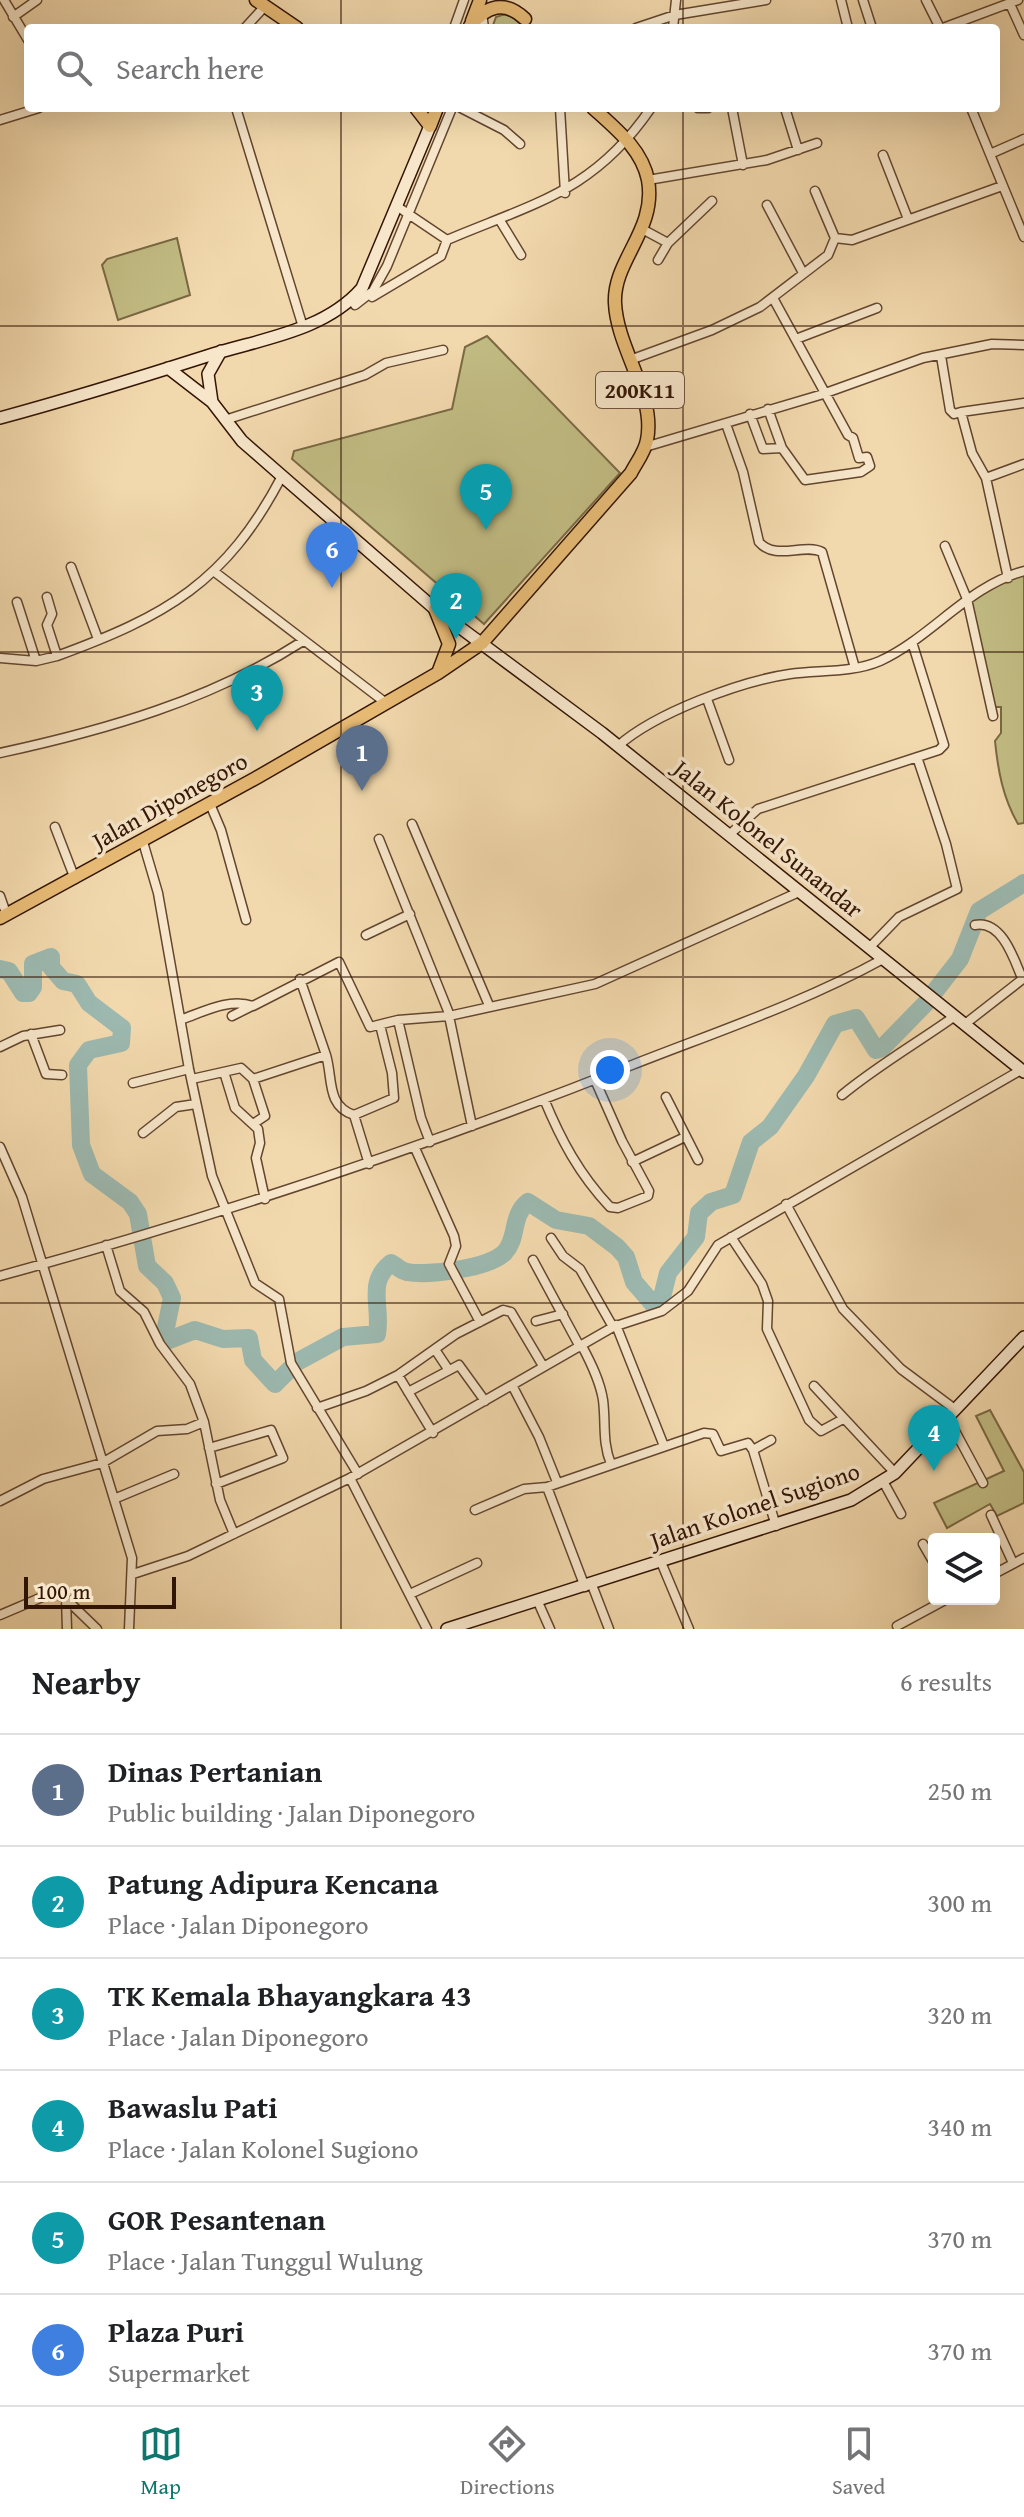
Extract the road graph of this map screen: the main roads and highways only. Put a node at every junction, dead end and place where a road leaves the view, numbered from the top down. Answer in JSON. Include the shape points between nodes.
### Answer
{"nodes":[{"id":1,"x":261,"y":3,"type":"edge"},
{"id":2,"x":481,"y":6,"type":"edge"},
{"id":3,"x":521,"y":10,"type":"edge"},
{"id":4,"x":291,"y":24,"type":"edge"},
{"id":5,"x":419,"y":112,"type":"edge"},
{"id":6,"x":435,"y":112,"type":"edge"},
{"id":7,"x":598,"y":112,"type":"edge"},
{"id":8,"x":430,"y":126,"type":"junction"},
{"id":9,"x":391,"y":225,"type":"junction"},
{"id":10,"x":303,"y":327,"type":"junction"},
{"id":11,"x":221,"y":351,"type":"junction"},
{"id":12,"x":168,"y":368,"type":"junction"},
{"id":13,"x":212,"y":402,"type":"junction"},
{"id":14,"x":0,"y":418,"type":"edge"},
{"id":15,"x":435,"y":609,"type":"junction"},
{"id":16,"x":482,"y":643,"type":"junction"},
{"id":17,"x":438,"y":673,"type":"junction"},
{"id":18,"x":3,"y":917,"type":"edge"},
{"id":19,"x":1023,"y":1071,"type":"edge"},
{"id":20,"x":1024,"y":1337,"type":"edge"},
{"id":21,"x":447,"y":1629,"type":"edge"}],
"edges":[{"from":1,"to":4,"type":"main road"},
{"from":2,"to":3,"type":"main road"},
{"from":5,"to":8,"type":"main road"},
{"from":6,"to":8,"type":"main road"},
{"from":7,"to":16,"type":"main road","name":"Jalan Diponegoro","number":"200K11","via":[[626,137],[648,180],[644,230],[615,294],[618,329],[647,420],[645,447],[631,473]]},
{"from":8,"to":9,"type":"main road"},
{"from":9,"to":10,"type":"main road","via":[[362,288],[343,307]]},
{"from":9,"to":10,"type":"main road","via":[[374,276],[355,305],[329,321]]},
{"from":10,"to":11,"type":"main road"},
{"from":11,"to":12,"type":"main road"},
{"from":11,"to":13,"type":"main road","via":[[208,374]]},
{"from":12,"to":13,"type":"main road","name":"Jalan Kolonel Sunandar"},
{"from":12,"to":14,"type":"main road"},
{"from":13,"to":15,"type":"main road","name":"Jalan Kolonel Sunandar","via":[[282,476]]},
{"from":15,"to":16,"type":"main road","name":"Jalan Kolonel Sunandar"},
{"from":15,"to":17,"type":"main road","via":[[449,644]]},
{"from":16,"to":17,"type":"main road","name":"Jalan Diponegoro"},
{"from":16,"to":19,"type":"main road","name":"Jalan Kolonel Sunandar"},
{"from":17,"to":18,"type":"main road","name":"Jalan Diponegoro"},
{"from":20,"to":21,"type":"main road","name":"Jalan Kolonel Sugiono","via":[[895,1473],[851,1500]]}]}
